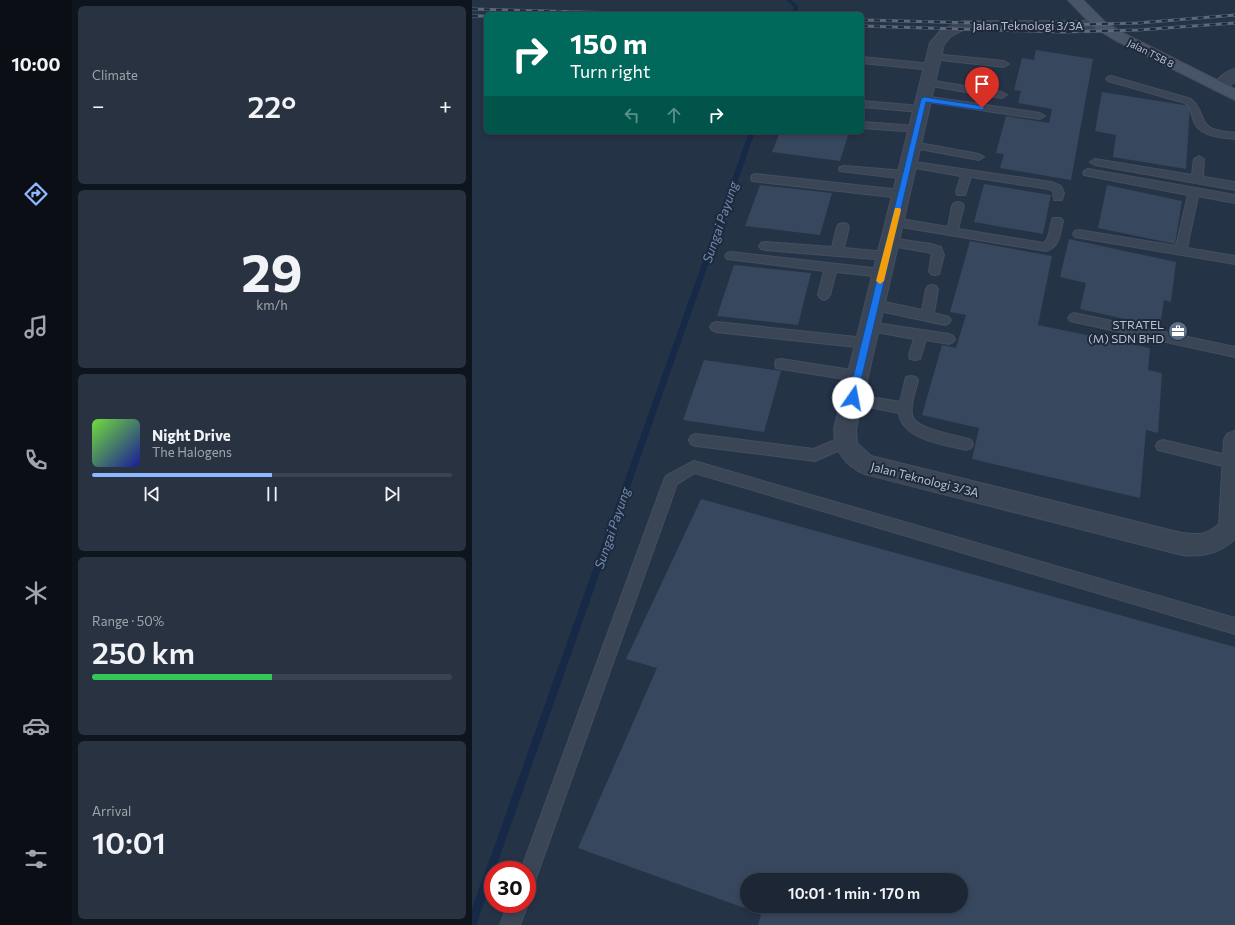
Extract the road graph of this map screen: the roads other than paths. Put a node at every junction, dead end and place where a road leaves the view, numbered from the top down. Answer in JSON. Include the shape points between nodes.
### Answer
{"nodes":[{"id":1,"x":1075,"y":0,"type":"edge"},
{"id":2,"x":1100,"y":25,"type":"junction"},
{"id":3,"x":864,"y":61,"type":"edge"},
{"id":4,"x":1004,"y":64,"type":"dead end"},
{"id":5,"x":1235,"y":73,"type":"edge"},
{"id":6,"x":1111,"y":79,"type":"dead end"},
{"id":7,"x":928,"y":83,"type":"junction"},
{"id":8,"x":1219,"y":87,"type":"junction"},
{"id":9,"x":1235,"y":94,"type":"edge"},
{"id":10,"x":1002,"y":95,"type":"dead end"},
{"id":11,"x":864,"y":103,"type":"edge"},
{"id":12,"x":1040,"y":116,"type":"dead end"},
{"id":13,"x":864,"y":124,"type":"edge"},
{"id":14,"x":1235,"y":136,"type":"edge"},
{"id":15,"x":915,"y":137,"type":"junction"},
{"id":16,"x":979,"y":157,"type":"dead end"},
{"id":17,"x":1199,"y":159,"type":"dead end"},
{"id":18,"x":1095,"y":162,"type":"dead end"},
{"id":19,"x":844,"y":169,"type":"dead end"},
{"id":20,"x":907,"y":170,"type":"junction"},
{"id":21,"x":967,"y":173,"type":"junction"},
{"id":22,"x":1088,"y":173,"type":"dead end"},
{"id":23,"x":756,"y":178,"type":"dead end"},
{"id":24,"x":1196,"y":179,"type":"junction"},
{"id":25,"x":1235,"y":186,"type":"edge"},
{"id":26,"x":961,"y":192,"type":"dead end"},
{"id":27,"x":1194,"y":192,"type":"junction"},
{"id":28,"x":901,"y":194,"type":"junction"},
{"id":29,"x":1058,"y":197,"type":"dead end"},
{"id":30,"x":1235,"y":199,"type":"edge"},
{"id":31,"x":958,"y":206,"type":"dead end"},
{"id":32,"x":1057,"y":221,"type":"dead end"},
{"id":33,"x":894,"y":222,"type":"junction"},
{"id":34,"x":844,"y":227,"type":"dead end"},
{"id":35,"x":952,"y":232,"type":"junction"},
{"id":36,"x":1079,"y":234,"type":"dead end"},
{"id":37,"x":765,"y":246,"type":"dead end"},
{"id":38,"x":1181,"y":251,"type":"junction"},
{"id":39,"x":837,"y":252,"type":"junction"},
{"id":40,"x":730,"y":256,"type":"dead end"},
{"id":41,"x":886,"y":257,"type":"junction"},
{"id":42,"x":1235,"y":260,"type":"edge"},
{"id":43,"x":831,"y":268,"type":"junction"},
{"id":44,"x":935,"y":271,"type":"dead end"},
{"id":45,"x":932,"y":289,"type":"dead end"},
{"id":46,"x":824,"y":295,"type":"dead end"},
{"id":47,"x":875,"y":305,"type":"junction"},
{"id":48,"x":927,"y":316,"type":"junction"},
{"id":49,"x":1074,"y":318,"type":"dead end"},
{"id":50,"x":945,"y":320,"type":"dead end"},
{"id":51,"x":716,"y":328,"type":"dead end"},
{"id":52,"x":868,"y":335,"type":"junction"},
{"id":53,"x":922,"y":335,"type":"junction"},
{"id":54,"x":949,"y":339,"type":"dead end"},
{"id":55,"x":1235,"y":352,"type":"edge"},
{"id":56,"x":915,"y":355,"type":"dead end"},
{"id":57,"x":781,"y":364,"type":"dead end"},
{"id":58,"x":858,"y":376,"type":"junction"},
{"id":59,"x":911,"y":382,"type":"dead end"},
{"id":60,"x":853,"y":398,"type":"junction"},
{"id":61,"x":905,"y":409,"type":"junction"},
{"id":62,"x":696,"y":440,"type":"dead end"},
{"id":63,"x":1235,"y":440,"type":"edge"},
{"id":64,"x":844,"y":442,"type":"junction"},
{"id":65,"x":966,"y":444,"type":"dead end"},
{"id":66,"x":1163,"y":446,"type":"dead end"},
{"id":67,"x":1235,"y":451,"type":"edge"},
{"id":68,"x":1232,"y":530,"type":"edge"},
{"id":69,"x":1235,"y":626,"type":"edge"},
{"id":70,"x":533,"y":861,"type":"edge"},
{"id":71,"x":515,"y":913,"type":"edge"},
{"id":72,"x":510,"y":925,"type":"edge"}],
"edges":[{"from":1,"to":2,"type":"street","name":"Jalan TSB 8"},
{"from":2,"to":7,"type":"street","name":"Jalan Teknologi 3/3A","via":[[963,25],[946,33],[937,42]]},
{"from":2,"to":8,"type":"street","name":"Jalan TSB 8"},
{"from":3,"to":7,"type":"lane"},
{"from":4,"to":7,"type":"lane"},
{"from":5,"to":8,"type":"street"},
{"from":6,"to":14,"type":"lane","via":[[1188,101],[1196,107],[1198,121],[1204,129],[1217,134]]},
{"from":7,"to":10,"type":"lane"},
{"from":7,"to":11,"type":"lane"},
{"from":7,"to":12,"type":"lane"},
{"from":7,"to":15,"type":"street","name":"Jalan Teknologi 3/3A"},
{"from":8,"to":9,"type":"street","name":"Jalan TSB 8"},
{"from":13,"to":15,"type":"lane"},
{"from":15,"to":16,"type":"lane"},
{"from":15,"to":20,"type":"street","name":"Jalan Teknologi 3/3A"},
{"from":17,"to":24,"type":"lane"},
{"from":18,"to":24,"type":"lane"},
{"from":19,"to":20,"type":"lane"},
{"from":20,"to":21,"type":"lane"},
{"from":20,"to":28,"type":"street","name":"Jalan Teknologi 3/3A"},
{"from":21,"to":26,"type":"lane"},
{"from":21,"to":29,"type":"lane","via":[[1051,186],[1057,189]]},
{"from":22,"to":27,"type":"lane"},
{"from":23,"to":28,"type":"lane"},
{"from":24,"to":25,"type":"lane"},
{"from":27,"to":30,"type":"lane"},
{"from":27,"to":38,"type":"lane"},
{"from":28,"to":33,"type":"street","name":"Jalan Teknologi 3/3A"},
{"from":31,"to":35,"type":"lane"},
{"from":32,"to":35,"type":"lane","via":[[1053,241],[1046,247]]},
{"from":33,"to":35,"type":"lane"},
{"from":33,"to":41,"type":"street","name":"Jalan Teknologi 3/3A"},
{"from":34,"to":39,"type":"lane"},
{"from":36,"to":38,"type":"lane"},
{"from":37,"to":39,"type":"lane"},
{"from":38,"to":42,"type":"lane"},
{"from":39,"to":41,"type":"lane"},
{"from":40,"to":43,"type":"lane"},
{"from":41,"to":43,"type":"lane"},
{"from":41,"to":44,"type":"lane","via":[[930,248],[937,250]]},
{"from":41,"to":47,"type":"street","name":"Jalan Teknologi 3/3A"},
{"from":43,"to":46,"type":"lane"},
{"from":45,"to":48,"type":"lane"},
{"from":47,"to":48,"type":"lane"},
{"from":47,"to":52,"type":"street","name":"Jalan Teknologi 3/3A"},
{"from":48,"to":50,"type":"lane"},
{"from":49,"to":55,"type":"lane"},
{"from":51,"to":52,"type":"lane"},
{"from":52,"to":53,"type":"lane"},
{"from":52,"to":58,"type":"street","name":"Jalan Teknologi 3/3A"},
{"from":53,"to":54,"type":"lane"},
{"from":53,"to":56,"type":"lane"},
{"from":57,"to":58,"type":"lane"},
{"from":58,"to":60,"type":"street","name":"Jalan Teknologi 3/3A"},
{"from":59,"to":61,"type":"lane"},
{"from":60,"to":61,"type":"lane"},
{"from":60,"to":64,"type":"street","name":"Jalan Teknologi 3/3A"},
{"from":61,"to":65,"type":"lane","via":[[906,419],[918,430]]},
{"from":62,"to":64,"type":"lane","via":[[815,455]]},
{"from":63,"to":67,"type":"street","name":"Jalan Teknologi 3/3A"},
{"from":64,"to":68,"type":"street","name":"Jalan Teknologi 3/3A","via":[[852,454],[865,464],[1182,544],[1201,546],[1218,541]]},
{"from":66,"to":67,"type":"lane"},
{"from":67,"to":68,"type":"street","name":"Jalan Teknologi 3/3A"},
{"from":69,"to":70,"type":"lane","via":[[694,467],[671,480]]},
{"from":71,"to":72,"type":"lane"}]}
